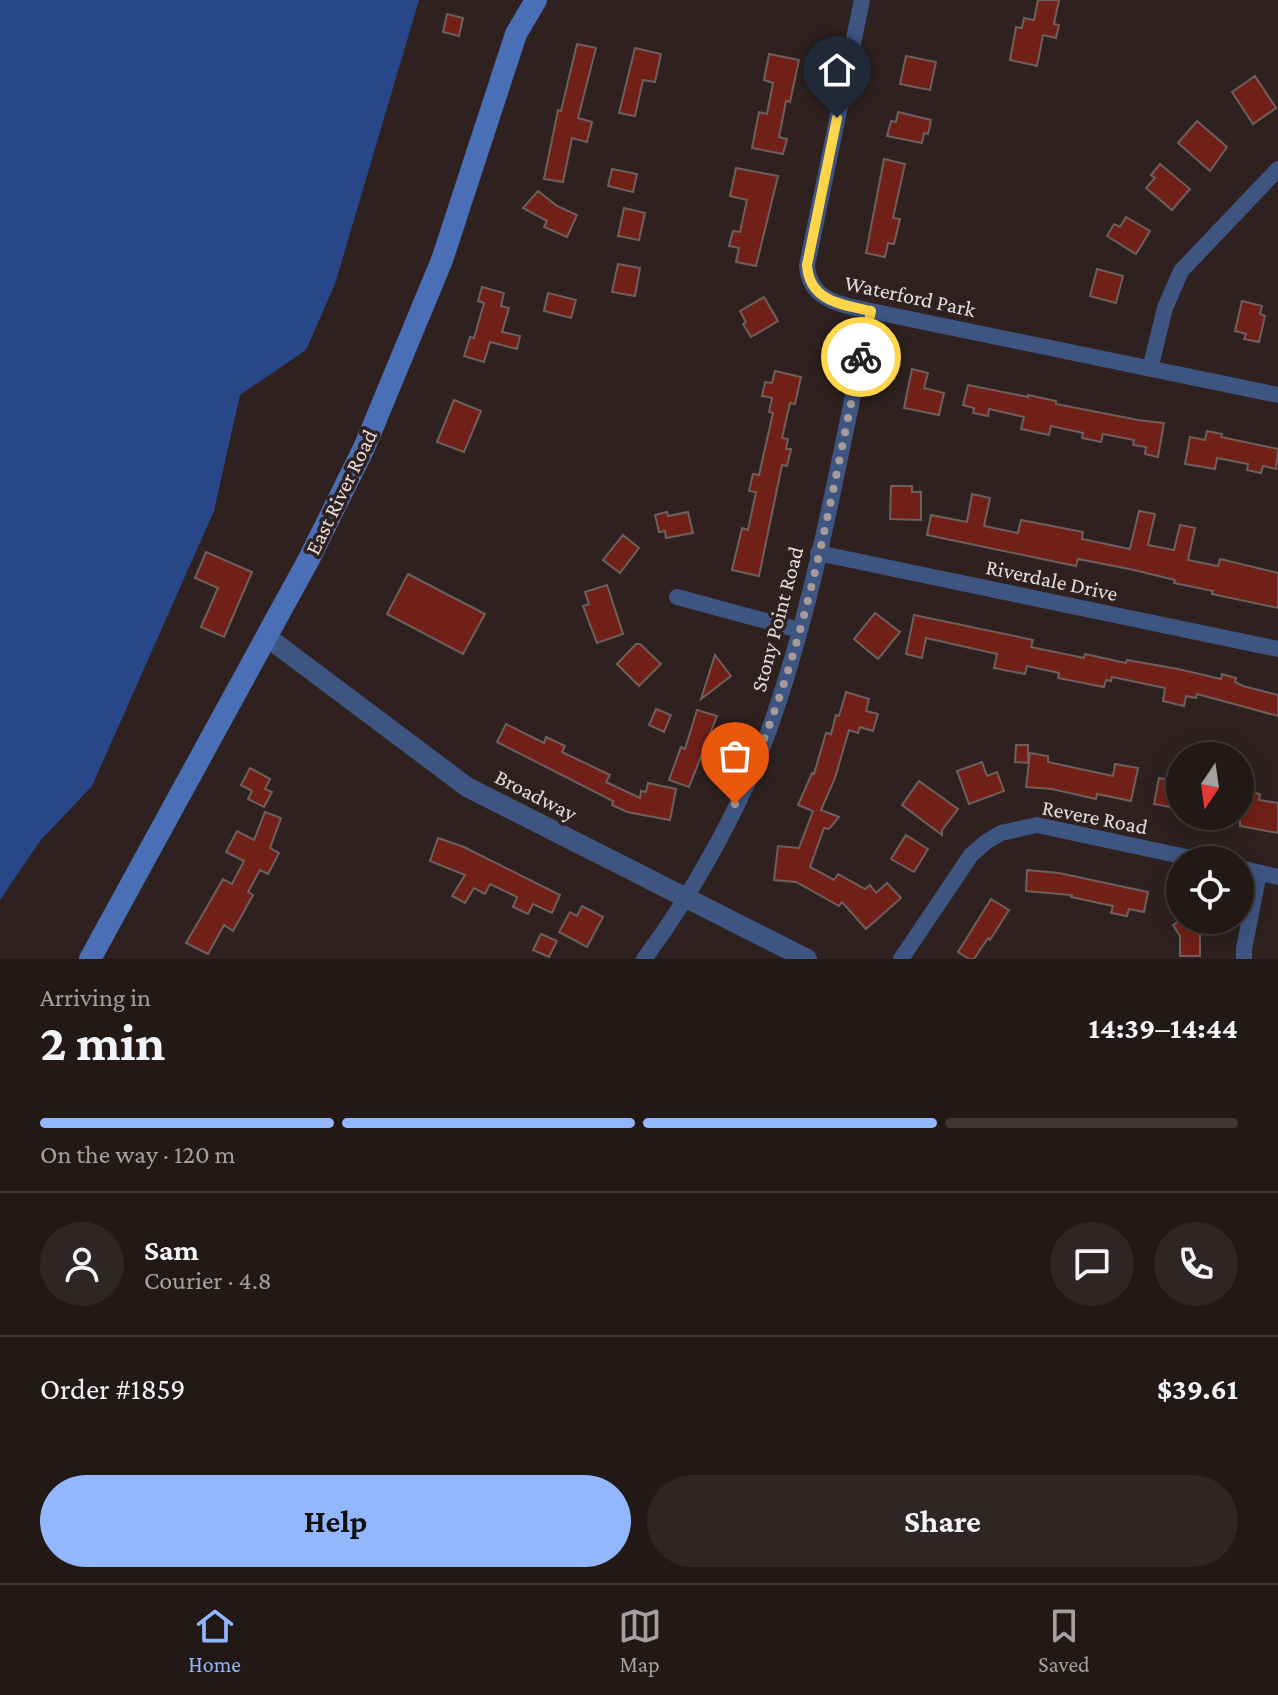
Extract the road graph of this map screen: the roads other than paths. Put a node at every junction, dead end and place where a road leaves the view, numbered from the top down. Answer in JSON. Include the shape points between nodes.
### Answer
{"nodes":[{"id":1,"x":536,"y":0,"type":"edge"},
{"id":2,"x":862,"y":0,"type":"edge"},
{"id":3,"x":1278,"y":169,"type":"edge"},
{"id":4,"x":871,"y":311,"type":"junction"},
{"id":5,"x":1150,"y":369,"type":"junction"},
{"id":6,"x":1278,"y":395,"type":"edge"},
{"id":7,"x":818,"y":553,"type":"junction"},
{"id":8,"x":677,"y":597,"type":"dead end"},
{"id":9,"x":799,"y":630,"type":"junction"},
{"id":10,"x":267,"y":637,"type":"junction"},
{"id":11,"x":1278,"y":649,"type":"edge"},
{"id":12,"x":1166,"y":853,"type":"edge"},
{"id":13,"x":1254,"y":872,"type":"edge"},
{"id":14,"x":1259,"y":873,"type":"junction"},
{"id":15,"x":1278,"y":877,"type":"edge"},
{"id":16,"x":686,"y":896,"type":"junction"},
{"id":17,"x":90,"y":959,"type":"edge"},
{"id":18,"x":644,"y":959,"type":"edge"},
{"id":19,"x":807,"y":959,"type":"edge"},
{"id":20,"x":901,"y":959,"type":"edge"},
{"id":21,"x":1244,"y":959,"type":"edge"}],
"edges":[{"from":1,"to":10,"type":"main road","name":"East River Road","via":[[516,34],[414,331],[364,448]]},
{"from":2,"to":4,"type":"street","name":"Waterford Park","via":[[807,265],[821,296]]},
{"from":3,"to":5,"type":"street","via":[[1181,271],[1165,308]]},
{"from":4,"to":5,"type":"street","name":"Waterford Park"},
{"from":4,"to":7,"type":"street","name":"Stony Point Road"},
{"from":5,"to":6,"type":"street","name":"Waterford Park"},
{"from":7,"to":9,"type":"street","name":"Stony Point Road"},
{"from":7,"to":11,"type":"street","name":"Riverdale Drive"},
{"from":8,"to":9,"type":"street"},
{"from":9,"to":16,"type":"street","name":"Stony Point Road","via":[[768,733]]},
{"from":10,"to":16,"type":"street","name":"Broadway","via":[[467,787]]},
{"from":10,"to":17,"type":"main road","name":"East River Road"},
{"from":12,"to":20,"type":"street","name":"Revere Road","via":[[1037,825],[1001,833],[971,855]]},
{"from":13,"to":14,"type":"street"},
{"from":14,"to":15,"type":"street"},
{"from":14,"to":21,"type":"street"},
{"from":16,"to":18,"type":"street","name":"Stony Point Road"},
{"from":16,"to":19,"type":"street","name":"Broadway"}]}
